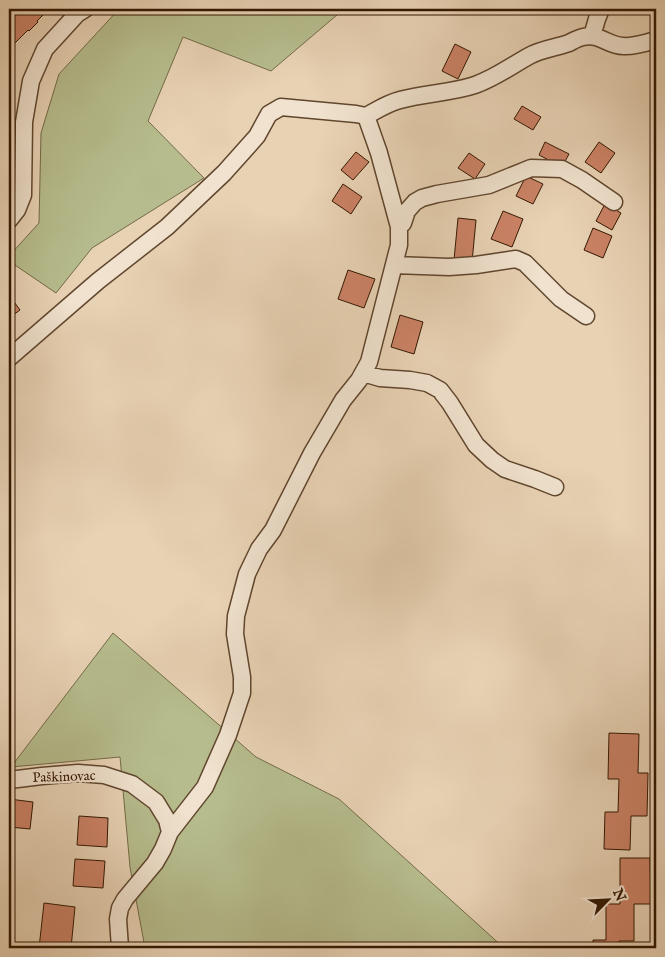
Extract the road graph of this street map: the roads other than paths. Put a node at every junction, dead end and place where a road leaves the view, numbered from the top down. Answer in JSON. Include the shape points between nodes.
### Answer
{"nodes":[{"id":1,"x":85,"y":9,"type":"edge"},
{"id":2,"x":601,"y":9,"type":"edge"},
{"id":3,"x":592,"y":36,"type":"junction"},
{"id":4,"x":656,"y":40,"type":"edge"},
{"id":5,"x":366,"y":116,"type":"junction"},
{"id":6,"x":614,"y":202,"type":"dead end"},
{"id":7,"x":9,"y":220,"type":"edge"},
{"id":8,"x":399,"y":227,"type":"junction"},
{"id":9,"x":394,"y":265,"type":"junction"},
{"id":10,"x":586,"y":316,"type":"dead end"},
{"id":11,"x":9,"y":358,"type":"edge"},
{"id":12,"x":363,"y":373,"type":"junction"},
{"id":13,"x":555,"y":488,"type":"dead end"},
{"id":14,"x":9,"y":780,"type":"edge"},
{"id":15,"x":170,"y":832,"type":"junction"},
{"id":16,"x":120,"y":948,"type":"edge"}],
"edges":[{"from":1,"to":7,"type":"street","via":[[45,48],[31,81],[24,122],[23,195]]},
{"from":2,"to":3,"type":"street"},
{"from":3,"to":4,"type":"street","via":[[622,46]]},
{"from":3,"to":5,"type":"street","via":[[537,52],[476,85],[398,100]]},
{"from":5,"to":8,"type":"street"},
{"from":5,"to":11,"type":"street","via":[[281,107],[269,114],[257,136],[224,173],[167,228]]},
{"from":6,"to":8,"type":"street","via":[[562,168],[530,168],[489,184],[422,198],[407,211]]},
{"from":8,"to":9,"type":"street"},
{"from":9,"to":10,"type":"street","via":[[449,267],[516,259],[525,263],[561,299]]},
{"from":9,"to":12,"type":"street","via":[[369,362]]},
{"from":12,"to":13,"type":"street","via":[[427,383],[440,390],[476,445],[492,460],[504,469]]},
{"from":12,"to":15,"type":"street","via":[[312,453],[248,574],[236,616],[235,634],[242,693],[205,787]]},
{"from":14,"to":15,"type":"street","name":"Paškinovac","via":[[78,773],[104,775],[132,784],[156,802]]},
{"from":15,"to":16,"type":"street","via":[[155,863],[120,908]]}]}
